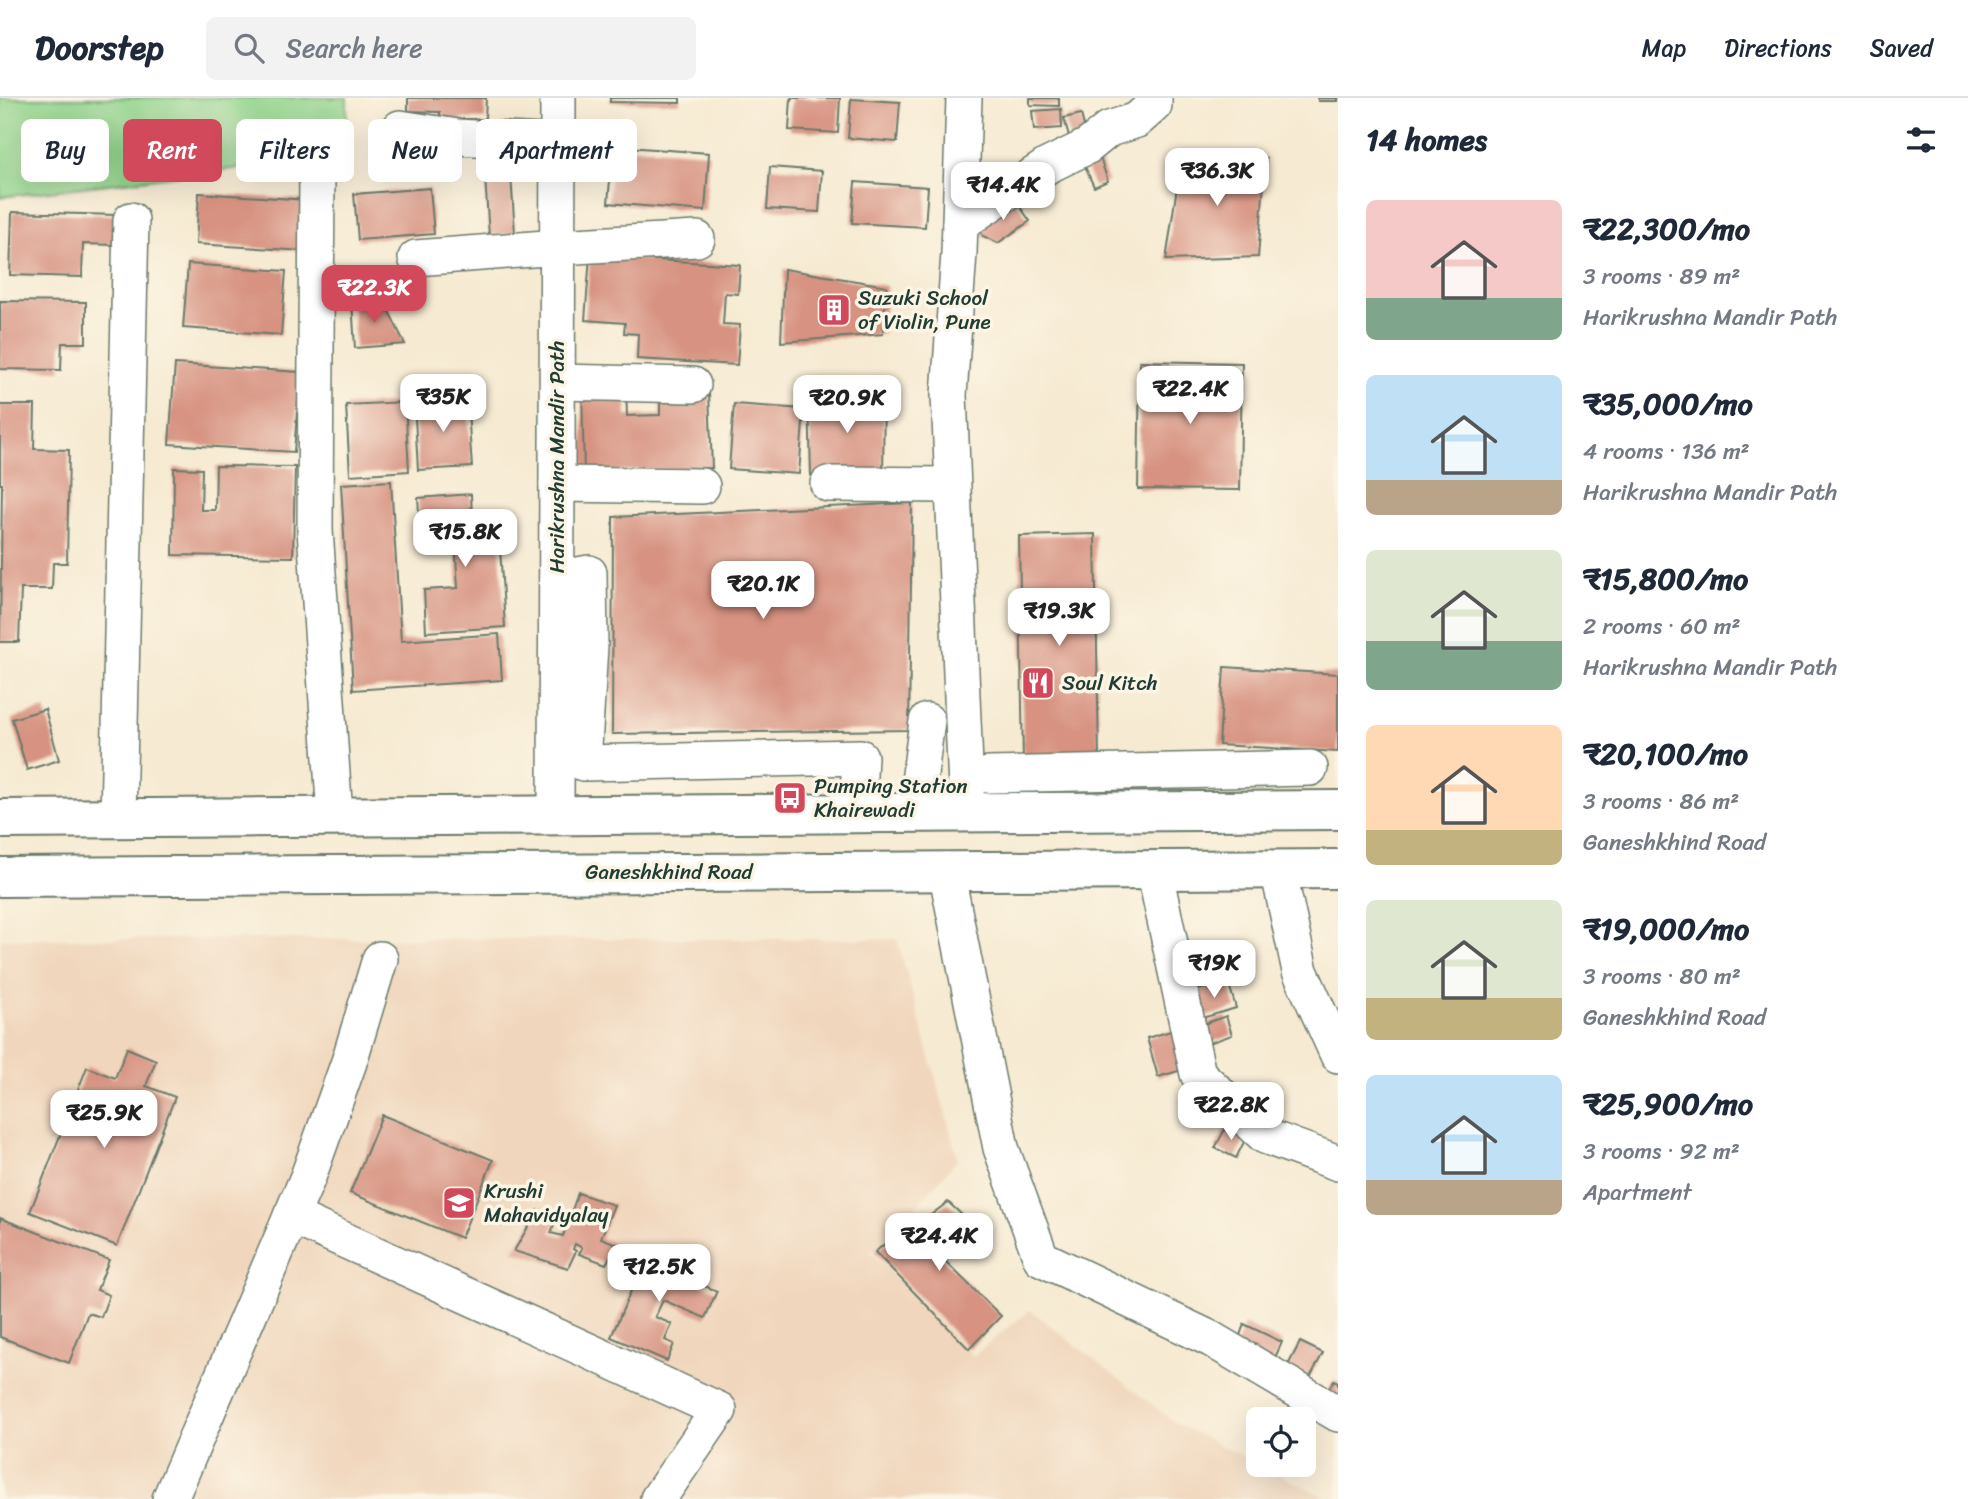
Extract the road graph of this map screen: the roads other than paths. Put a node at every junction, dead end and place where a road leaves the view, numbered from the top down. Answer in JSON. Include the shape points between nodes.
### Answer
{"nodes":[{"id":1,"x":558,"y":98,"type":"edge"},
{"id":2,"x":964,"y":98,"type":"edge"},
{"id":3,"x":1154,"y":98,"type":"edge"},
{"id":4,"x":558,"y":119,"type":"edge"},
{"id":5,"x":317,"y":182,"type":"edge"},
{"id":6,"x":558,"y":182,"type":"edge"},
{"id":7,"x":131,"y":220,"type":"dead end"},
{"id":8,"x":960,"y":224,"type":"junction"},
{"id":9,"x":697,"y":239,"type":"dead end"},
{"id":10,"x":558,"y":247,"type":"junction"},
{"id":11,"x":416,"y":258,"type":"dead end"},
{"id":12,"x":558,"y":382,"type":"junction"},
{"id":13,"x":693,"y":385,"type":"dead end"},
{"id":14,"x":557,"y":484,"type":"junction"},
{"id":15,"x":828,"y":484,"type":"dead end"},
{"id":16,"x":952,"y":485,"type":"junction"},
{"id":17,"x":702,"y":486,"type":"dead end"},
{"id":18,"x":972,"y":538,"type":"dead end"},
{"id":19,"x":557,"y":579,"type":"junction"},
{"id":20,"x":927,"y":721,"type":"dead end"},
{"id":21,"x":1310,"y":768,"type":"dead end"},
{"id":22,"x":1113,"y":771,"type":"junction"},
{"id":23,"x":988,"y":775,"type":"junction"},
{"id":24,"x":1331,"y":810,"type":"edge"},
{"id":25,"x":979,"y":812,"type":"junction"},
{"id":26,"x":1117,"y":812,"type":"junction"},
{"id":27,"x":857,"y":813,"type":"junction"},
{"id":28,"x":915,"y":813,"type":"junction"},
{"id":29,"x":556,"y":815,"type":"junction"},
{"id":30,"x":335,"y":816,"type":"junction"},
{"id":31,"x":118,"y":818,"type":"junction"},
{"id":32,"x":0,"y":819,"type":"edge"},
{"id":33,"x":1331,"y":868,"type":"edge"},
{"id":34,"x":1154,"y":869,"type":"junction"},
{"id":35,"x":1278,"y":869,"type":"junction"},
{"id":36,"x":946,"y":870,"type":"junction"},
{"id":37,"x":0,"y":877,"type":"edge"},
{"id":38,"x":380,"y":959,"type":"dead end"},
{"id":39,"x":1338,"y":1055,"type":"edge"},
{"id":40,"x":1338,"y":1163,"type":"edge"},
{"id":41,"x":291,"y":1216,"type":"junction"},
{"id":42,"x":1338,"y":1415,"type":"edge"},
{"id":43,"x":170,"y":1499,"type":"edge"},
{"id":44,"x":658,"y":1499,"type":"edge"}],
"edges":[{"from":1,"to":4,"type":"street","name":"Harikrushna Mandir Path"},
{"from":2,"to":8,"type":"street"},
{"from":3,"to":8,"type":"street","via":[[1154,105],[1137,120],[1109,130],[1047,166]]},
{"from":5,"to":30,"type":"street","via":[[315,530]]},
{"from":6,"to":10,"type":"street","name":"Harikrushna Mandir Path"},
{"from":7,"to":31,"type":"street"},
{"from":8,"to":16,"type":"street","via":[[949,395]]},
{"from":9,"to":10,"type":"street"},
{"from":10,"to":11,"type":"street"},
{"from":10,"to":12,"type":"street","name":"Harikrushna Mandir Path"},
{"from":12,"to":13,"type":"street"},
{"from":12,"to":14,"type":"street","name":"Harikrushna Mandir Path"},
{"from":14,"to":17,"type":"street"},
{"from":14,"to":19,"type":"street","name":"Harikrushna Mandir Path"},
{"from":15,"to":16,"type":"street"},
{"from":16,"to":25,"type":"street"},
{"from":18,"to":23,"type":"street"},
{"from":19,"to":27,"type":"street","via":[[589,573],[583,763],[860,757]]},
{"from":19,"to":29,"type":"street","name":"Harikrushna Mandir Path"},
{"from":20,"to":28,"type":"street"},
{"from":21,"to":22,"type":"street"},
{"from":22,"to":23,"type":"street"},
{"from":22,"to":26,"type":"street"},
{"from":23,"to":25,"type":"street"},
{"from":24,"to":26,"type":"main road"},
{"from":24,"to":33,"type":"main road"},
{"from":25,"to":26,"type":"main road"},
{"from":25,"to":28,"type":"main road"},
{"from":27,"to":28,"type":"main road"},
{"from":27,"to":29,"type":"main road"},
{"from":29,"to":30,"type":"main road"},
{"from":30,"to":31,"type":"main road"},
{"from":31,"to":32,"type":"main road"},
{"from":33,"to":35,"type":"main road","name":"Ganeshkhind Road"},
{"from":34,"to":35,"type":"main road","name":"Ganeshkhind Road"},
{"from":34,"to":36,"type":"main road","name":"Ganeshkhind Road"},
{"from":34,"to":40,"type":"street","via":[[1198,1074],[1265,1136]]},
{"from":35,"to":39,"type":"street","via":[[1300,971]]},
{"from":36,"to":37,"type":"main road","name":"Ganeshkhind Road"},
{"from":36,"to":42,"type":"street","via":[[1001,1148],[1041,1258],[1211,1339]]},
{"from":38,"to":41,"type":"street","via":[[349,1062]]},
{"from":41,"to":43,"type":"street"},
{"from":41,"to":44,"type":"street","via":[[719,1410]]}]}
